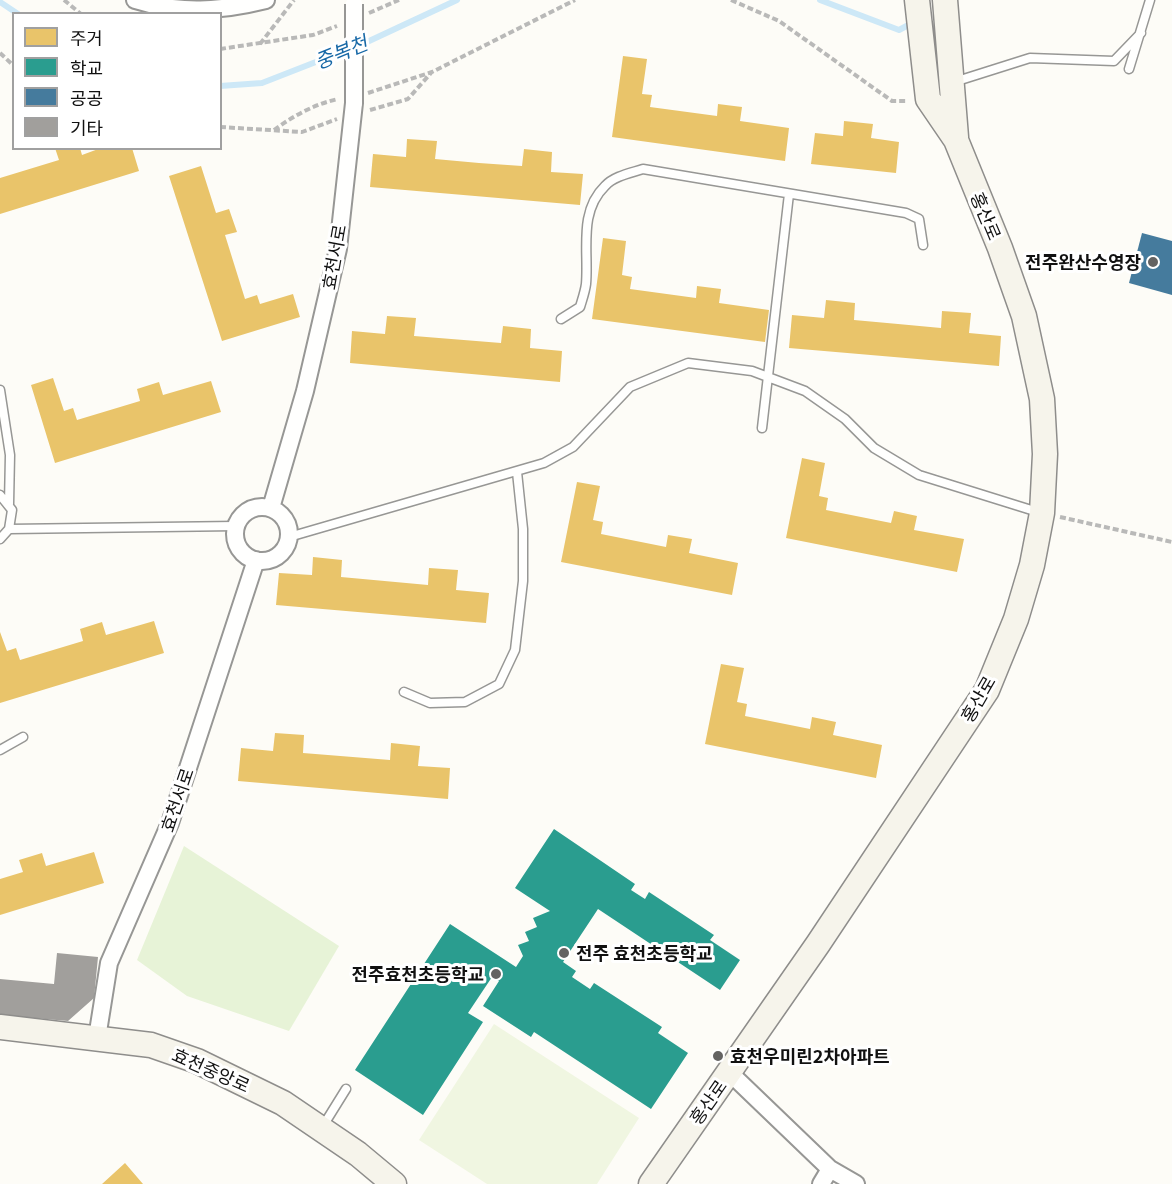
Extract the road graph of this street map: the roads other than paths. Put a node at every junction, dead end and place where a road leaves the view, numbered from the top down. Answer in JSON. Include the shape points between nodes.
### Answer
{"nodes":[{"id":1,"x":135,"y":0,"type":"edge"},
{"id":2,"x":266,"y":0,"type":"edge"},
{"id":3,"x":917,"y":0,"type":"edge"},
{"id":4,"x":945,"y":0,"type":"edge"},
{"id":5,"x":1150,"y":0,"type":"edge"},
{"id":6,"x":357,"y":6,"type":"edge"},
{"id":7,"x":1141,"y":33,"type":"junction"},
{"id":8,"x":1129,"y":69,"type":"dead end"},
{"id":9,"x":951,"y":83,"type":"junction"},
{"id":10,"x":956,"y":140,"type":"junction"},
{"id":11,"x":789,"y":194,"type":"junction"},
{"id":12,"x":923,"y":245,"type":"dead end"},
{"id":13,"x":561,"y":319,"type":"dead end"},
{"id":14,"x":769,"y":378,"type":"junction"},
{"id":15,"x":0,"y":390,"type":"edge"},
{"id":16,"x":762,"y":428,"type":"dead end"},
{"id":17,"x":517,"y":472,"type":"junction"},
{"id":18,"x":0,"y":495,"type":"edge"},
{"id":19,"x":9,"y":504,"type":"junction"},
{"id":20,"x":271,"y":508,"type":"junction"},
{"id":21,"x":1042,"y":513,"type":"junction"},
{"id":22,"x":236,"y":526,"type":"junction"},
{"id":23,"x":9,"y":529,"type":"junction"},
{"id":24,"x":289,"y":537,"type":"junction"},
{"id":25,"x":0,"y":539,"type":"edge"},
{"id":26,"x":256,"y":560,"type":"junction"},
{"id":27,"x":404,"y":692,"type":"dead end"},
{"id":28,"x":24,"y":737,"type":"dead end"},
{"id":29,"x":0,"y":750,"type":"edge"},
{"id":30,"x":0,"y":1027,"type":"edge"},
{"id":31,"x":97,"y":1038,"type":"junction"},
{"id":32,"x":729,"y":1072,"type":"junction"},
{"id":33,"x":346,"y":1089,"type":"dead end"},
{"id":34,"x":321,"y":1129,"type":"junction"},
{"id":35,"x":830,"y":1169,"type":"junction"},
{"id":36,"x":394,"y":1184,"type":"edge"},
{"id":37,"x":651,"y":1184,"type":"edge"},
{"id":38,"x":821,"y":1184,"type":"edge"},
{"id":39,"x":856,"y":1184,"type":"edge"}],
"edges":[{"from":1,"to":2,"type":"street","via":[[198,11]]},
{"from":3,"to":10,"type":"street","name":"홍산로","via":[[928,99]]},
{"from":4,"to":9,"type":"street","name":"홍산로"},
{"from":5,"to":7,"type":"lane"},
{"from":6,"to":20,"type":"street","name":"효천서로","bridge":true,"via":[[353,108],[338,249],[305,391]]},
{"from":7,"to":8,"type":"lane"},
{"from":7,"to":9,"type":"lane","via":[[1114,61],[1030,58]]},
{"from":9,"to":10,"type":"street","name":"홍산로"},
{"from":10,"to":21,"type":"street","name":"홍산로","via":[[1024,316],[1042,399]]},
{"from":11,"to":12,"type":"lane","via":[[906,213],[920,219]]},
{"from":11,"to":13,"type":"lane","via":[[643,169],[625,174],[605,185],[594,204],[585,233],[586,285],[580,307]]},
{"from":11,"to":14,"type":"lane"},
{"from":14,"to":16,"type":"lane"},
{"from":14,"to":17,"type":"lane","via":[[752,371],[688,363],[630,387],[573,447]]},
{"from":14,"to":21,"type":"lane","via":[[805,392],[845,419],[874,448],[920,475]]},
{"from":15,"to":19,"type":"lane","via":[[10,455]]},
{"from":17,"to":24,"type":"lane"},
{"from":17,"to":27,"type":"lane","via":[[523,581],[515,650],[499,684],[465,702],[430,703]]},
{"from":18,"to":19,"type":"lane"},
{"from":19,"to":23,"type":"lane"},
{"from":20,"to":22,"type":"street","via":[[246,512]]},
{"from":20,"to":24,"type":"street","via":[[285,520]]},
{"from":21,"to":32,"type":"street","name":"홍산로","via":[[1016,619],[987,690]]},
{"from":22,"to":23,"type":"lane"},
{"from":22,"to":26,"type":"street","via":[[241,551]]},
{"from":23,"to":25,"type":"lane"},
{"from":24,"to":26,"type":"street","via":[[281,553],[265,561]]},
{"from":26,"to":31,"type":"street","name":"효천서로","via":[[170,823],[109,963]]},
{"from":28,"to":29,"type":"lane"},
{"from":30,"to":31,"type":"street","name":"효천중앙로"},
{"from":31,"to":34,"type":"street","name":"효천중앙로","via":[[151,1046],[197,1061],[283,1103]]},
{"from":32,"to":35,"type":"street"},
{"from":32,"to":37,"type":"street","name":"홍산로"},
{"from":33,"to":34,"type":"lane"},
{"from":34,"to":36,"type":"street","name":"효천중앙로"},
{"from":35,"to":38,"type":"street"},
{"from":35,"to":39,"type":"street"}]}
